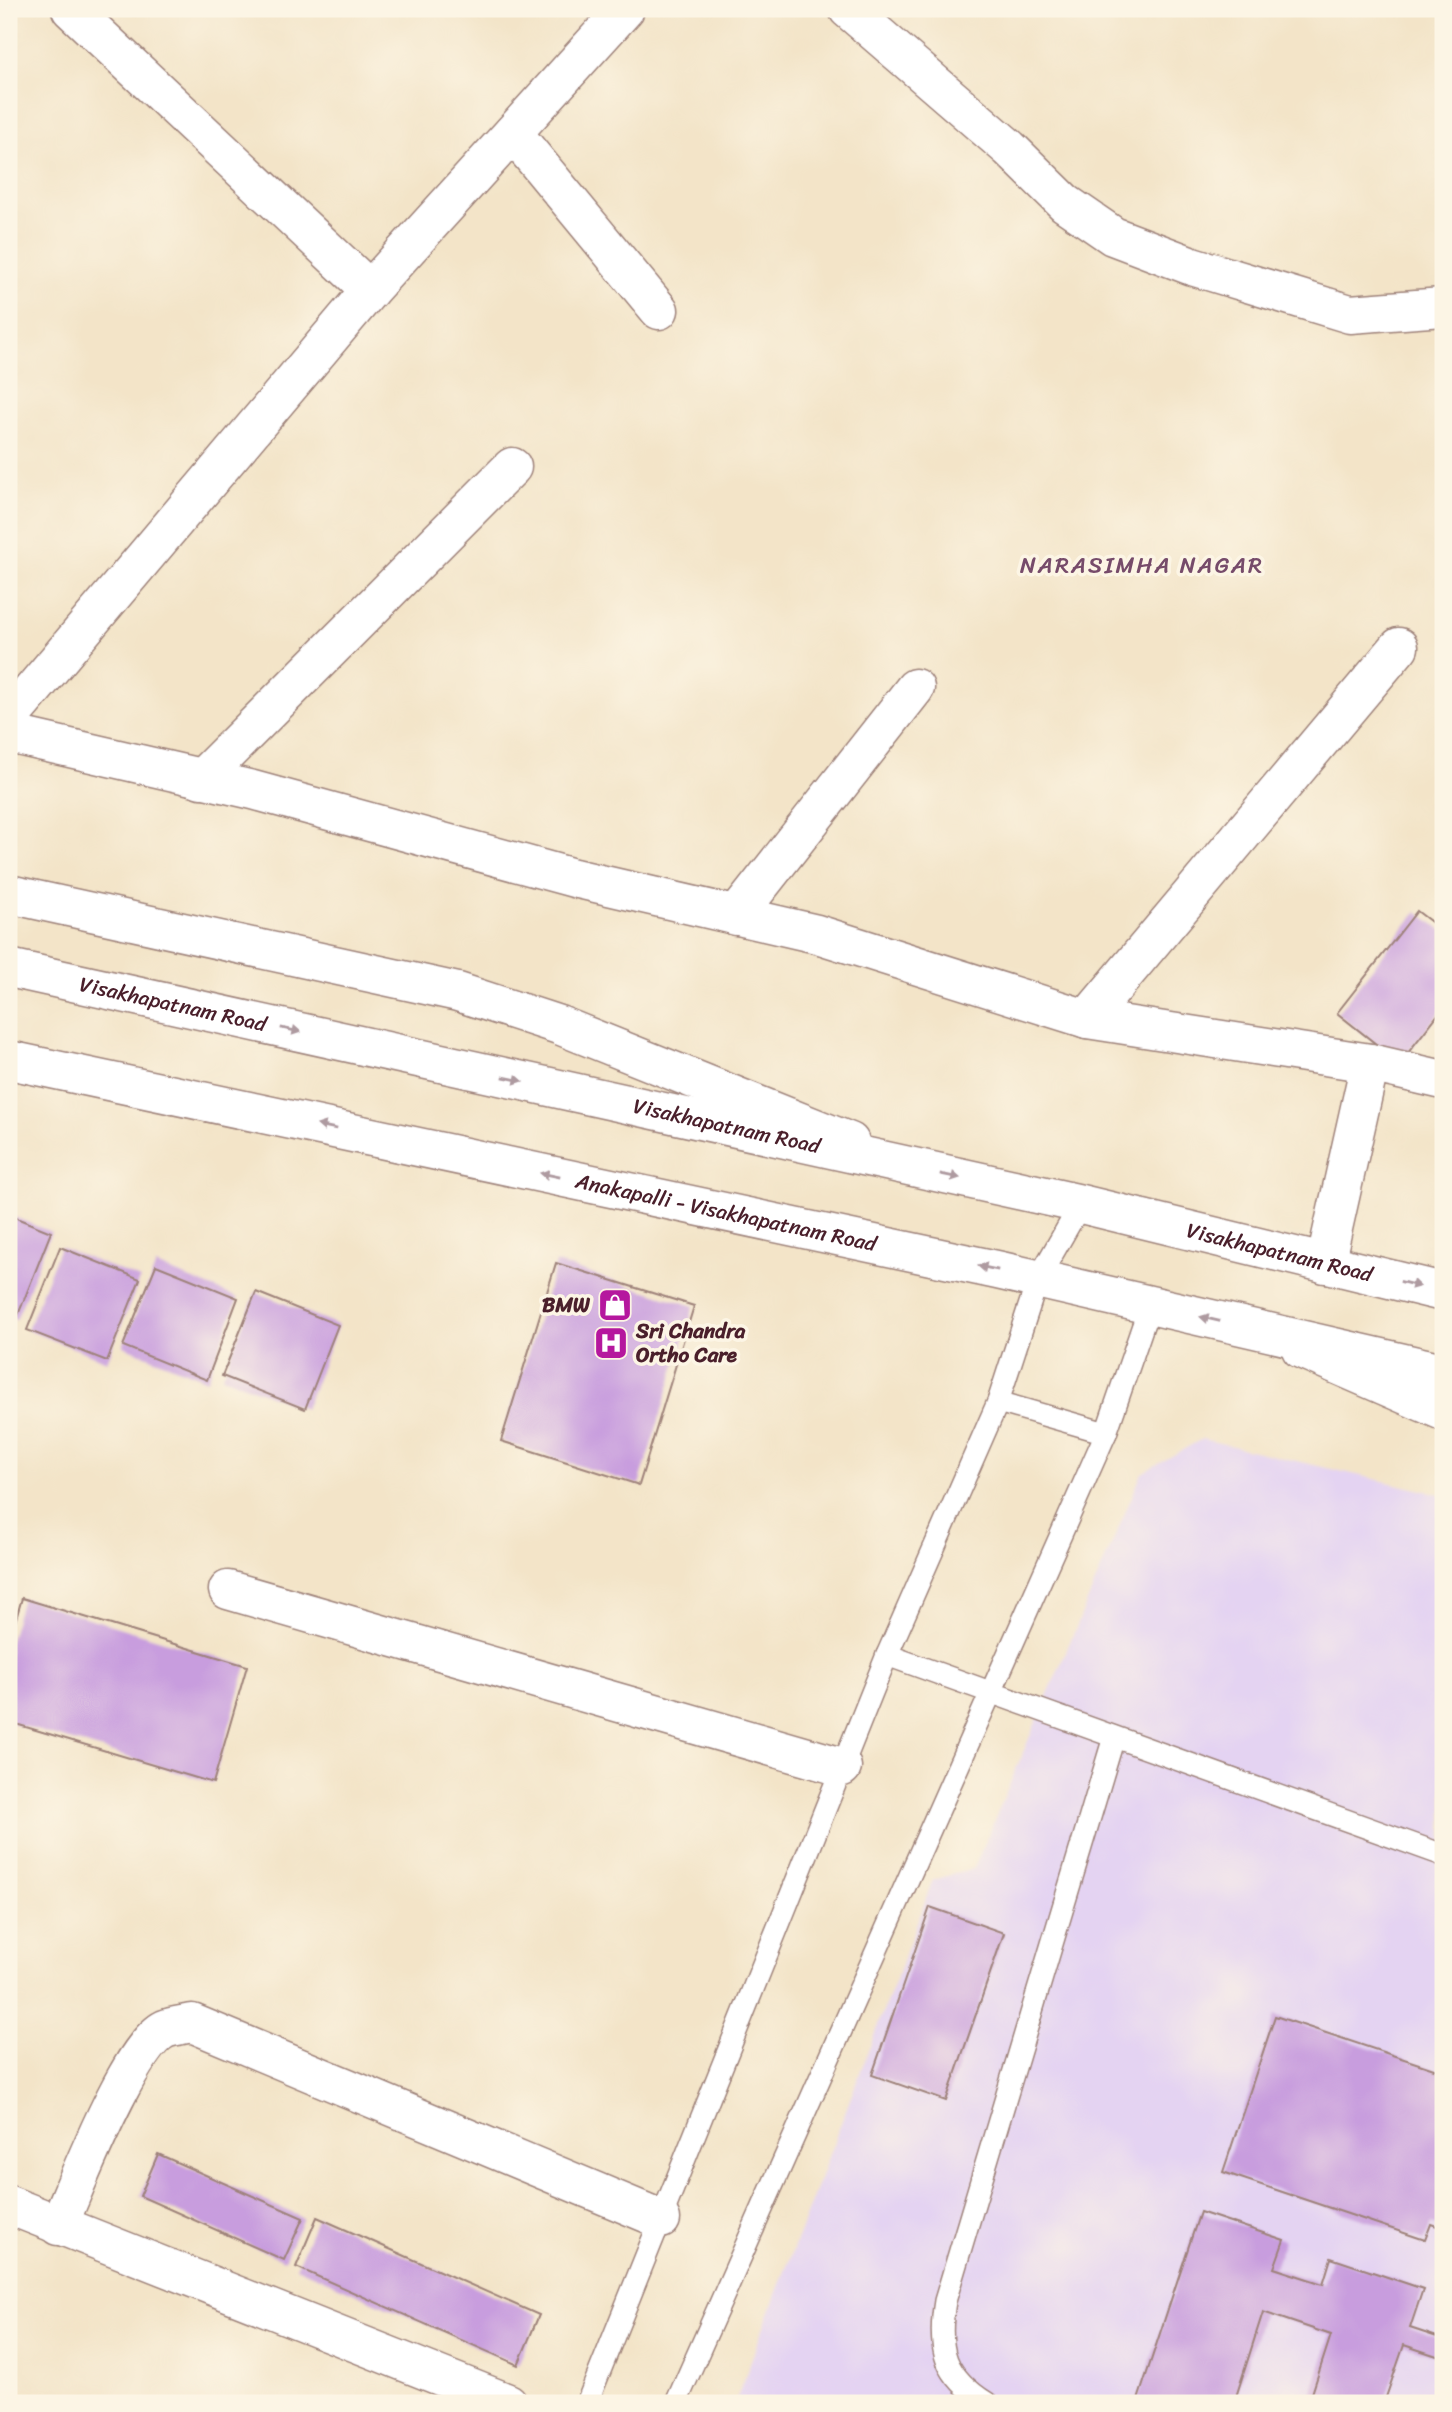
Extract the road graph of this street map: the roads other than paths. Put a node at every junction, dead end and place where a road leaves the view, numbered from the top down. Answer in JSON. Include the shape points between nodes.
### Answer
{"nodes":[{"id":1,"x":71,"y":9,"type":"edge"},
{"id":2,"x":625,"y":9,"type":"edge"},
{"id":3,"x":848,"y":9,"type":"edge"},
{"id":4,"x":513,"y":133,"type":"junction"},
{"id":5,"x":370,"y":290,"type":"junction"},
{"id":6,"x":1443,"y":307,"type":"edge"},
{"id":7,"x":659,"y":310,"type":"dead end"},
{"id":8,"x":512,"y":467,"type":"dead end"},
{"id":9,"x":1399,"y":648,"type":"dead end"},
{"id":10,"x":915,"y":688,"type":"dead end"},
{"id":11,"x":9,"y":718,"type":"edge"},
{"id":12,"x":9,"y":734,"type":"edge"},
{"id":13,"x":201,"y":779,"type":"junction"},
{"id":14,"x":9,"y":894,"type":"edge"},
{"id":15,"x":736,"y":916,"type":"junction"},
{"id":16,"x":9,"y":968,"type":"edge"},
{"id":17,"x":1087,"y":1019,"type":"junction"},
{"id":18,"x":9,"y":1060,"type":"edge"},
{"id":19,"x":1370,"y":1063,"type":"junction"},
{"id":20,"x":1443,"y":1080,"type":"edge"},
{"id":21,"x":910,"y":1167,"type":"junction"},
{"id":22,"x":1081,"y":1204,"type":"junction"},
{"id":23,"x":1325,"y":1264,"type":"junction"},
{"id":24,"x":1038,"y":1279,"type":"junction"},
{"id":25,"x":1443,"y":1292,"type":"edge"},
{"id":26,"x":1150,"y":1305,"type":"junction"},
{"id":27,"x":1252,"y":1328,"type":"junction"},
{"id":28,"x":1443,"y":1372,"type":"edge"},
{"id":29,"x":998,"y":1402,"type":"junction"},
{"id":30,"x":1443,"y":1411,"type":"edge"},
{"id":31,"x":1105,"y":1433,"type":"junction"},
{"id":32,"x":228,"y":1590,"type":"dead end"},
{"id":33,"x":887,"y":1655,"type":"junction"},
{"id":34,"x":990,"y":1694,"type":"junction"},
{"id":35,"x":1114,"y":1737,"type":"junction"},
{"id":36,"x":842,"y":1767,"type":"junction"},
{"id":37,"x":1443,"y":1855,"type":"edge"},
{"id":38,"x":9,"y":2205,"type":"edge"},
{"id":39,"x":661,"y":2219,"type":"junction"},
{"id":40,"x":58,"y":2226,"type":"junction"},
{"id":41,"x":508,"y":2403,"type":"edge"},
{"id":42,"x":587,"y":2403,"type":"edge"},
{"id":43,"x":676,"y":2403,"type":"edge"},
{"id":44,"x":987,"y":2403,"type":"edge"}],
"edges":[{"from":1,"to":5,"type":"street"},
{"from":2,"to":4,"type":"street"},
{"from":3,"to":6,"type":"street","via":[[1009,148],[1065,203],[1113,236],[1192,266],[1350,314]]},
{"from":4,"to":5,"type":"street"},
{"from":4,"to":7,"type":"street"},
{"from":5,"to":11,"type":"street"},
{"from":8,"to":13,"type":"street"},
{"from":9,"to":17,"type":"street"},
{"from":10,"to":15,"type":"street"},
{"from":12,"to":13,"type":"street"},
{"from":13,"to":15,"type":"street"},
{"from":14,"to":21,"type":"street","via":[[458,992],[559,1025]]},
{"from":15,"to":17,"type":"street","via":[[817,934]]},
{"from":16,"to":21,"type":"street","name":"Visakhapatnam Road","one_way":true},
{"from":17,"to":19,"type":"street"},
{"from":24,"to":18,"type":"street","name":"Anakapalli - Visakhapatnam Road","one_way":true},
{"from":19,"to":20,"type":"street"},
{"from":19,"to":23,"type":"street"},
{"from":21,"to":22,"type":"street","name":"Visakhapatnam Road","one_way":true},
{"from":22,"to":23,"type":"street","name":"Visakhapatnam Road"},
{"from":22,"to":24,"type":"lane"},
{"from":23,"to":25,"type":"street","name":"Visakhapatnam Road","one_way":true},
{"from":24,"to":26,"type":"street","name":"Anakapalli - Visakhapatnam Road"},
{"from":24,"to":29,"type":"lane"},
{"from":27,"to":26,"type":"street","name":"Anakapalli - Visakhapatnam Road","one_way":true},
{"from":26,"to":31,"type":"lane"},
{"from":27,"to":28,"type":"street","name":"Anakapalli - Visakhapatnam Road"},
{"from":27,"to":30,"type":"street"},
{"from":29,"to":31,"type":"lane"},
{"from":29,"to":33,"type":"lane"},
{"from":31,"to":34,"type":"lane"},
{"from":32,"to":36,"type":"street"},
{"from":33,"to":34,"type":"lane"},
{"from":33,"to":36,"type":"lane"},
{"from":34,"to":35,"type":"lane"},
{"from":34,"to":43,"type":"lane"},
{"from":35,"to":37,"type":"lane"},
{"from":35,"to":44,"type":"lane","via":[[945,2301],[940,2330],[947,2368]]},
{"from":36,"to":39,"type":"lane"},
{"from":38,"to":40,"type":"street"},
{"from":39,"to":40,"type":"street","via":[[192,2023],[164,2029],[146,2048],[123,2084]]},
{"from":39,"to":42,"type":"lane"},
{"from":40,"to":41,"type":"street"}]}
